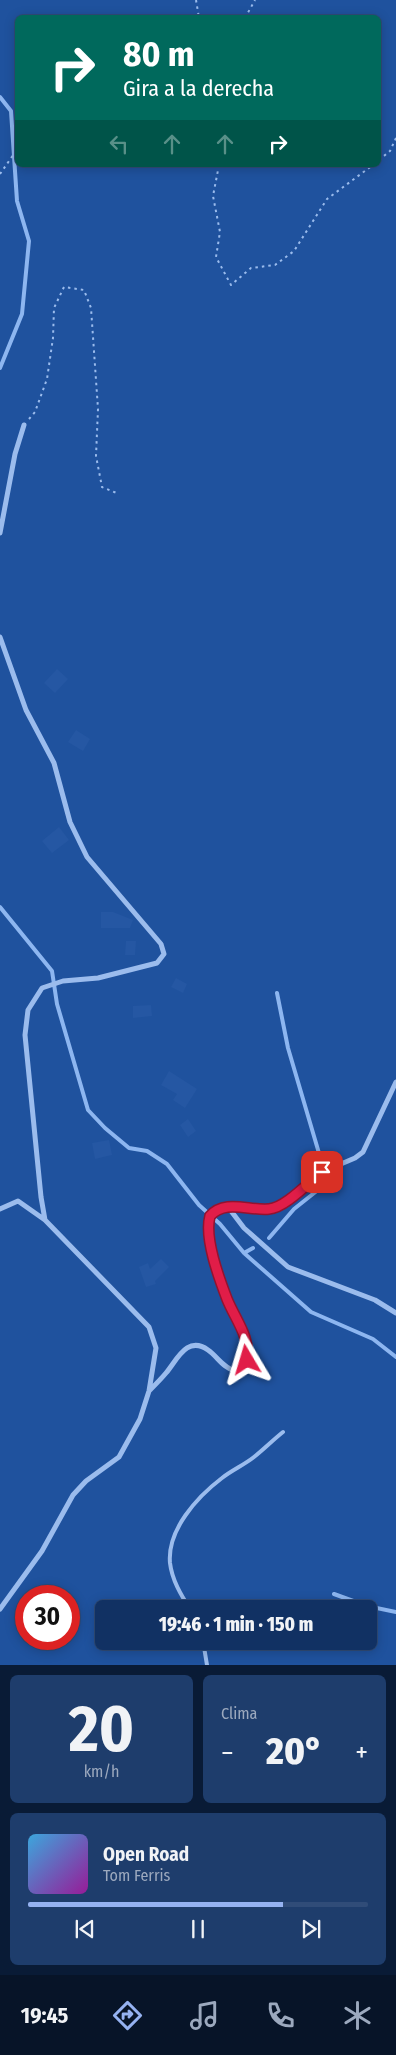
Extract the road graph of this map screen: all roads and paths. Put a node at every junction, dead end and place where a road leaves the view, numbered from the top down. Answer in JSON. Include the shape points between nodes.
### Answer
{"nodes":[{"id":1,"x":196,"y":0,"type":"edge"},
{"id":2,"x":255,"y":0,"type":"edge"},
{"id":3,"x":198,"y":15,"type":"edge"},
{"id":4,"x":247,"y":15,"type":"edge"},
{"id":5,"x":396,"y":138,"type":"edge"},
{"id":6,"x":15,"y":152,"type":"edge"},
{"id":7,"x":381,"y":158,"type":"edge"},
{"id":8,"x":219,"y":167,"type":"edge"},
{"id":9,"x":369,"y":167,"type":"edge"},
{"id":10,"x":0,"y":174,"type":"edge"},
{"id":11,"x":24,"y":425,"type":"joint"},
{"id":12,"x":118,"y":494,"type":"dead end"},
{"id":13,"x":0,"y":533,"type":"edge"},
{"id":14,"x":0,"y":637,"type":"edge"},
{"id":15,"x":396,"y":1082,"type":"edge"},
{"id":16,"x":228,"y":1207,"type":"junction"},
{"id":17,"x":0,"y":1209,"type":"edge"},
{"id":18,"x":45,"y":1220,"type":"junction"},
{"id":19,"x":396,"y":1313,"type":"edge"},
{"id":20,"x":149,"y":1391,"type":"junction"},
{"id":21,"x":283,"y":1432,"type":"dead end"},
{"id":22,"x":184,"y":1600,"type":"edge"},
{"id":23,"x":0,"y":1609,"type":"edge"},
{"id":24,"x":204,"y":1650,"type":"edge"},
{"id":25,"x":206,"y":1665,"type":"edge"}],
"edges":[{"from":1,"to":3,"type":"path"},
{"from":2,"to":4,"type":"path"},
{"from":5,"to":7,"type":"path","via":[[390,151]]},
{"from":6,"to":10,"type":"path"},
{"from":8,"to":9,"type":"path","via":[[213,196],[220,232],[216,257],[232,286],[251,268],[275,265],[294,251],[327,200]]},
{"from":11,"to":12,"type":"path","via":[[36,412],[47,379],[54,308],[64,286],[84,290],[91,308],[95,361],[96,456],[102,487]]},
{"from":11,"to":13,"type":"street"},
{"from":14,"to":18,"type":"street","via":[[26,710],[54,763],[70,822],[87,857],[161,944],[164,954],[157,963],[42,988],[28,1010],[25,1035]]},
{"from":15,"to":16,"type":"street","via":[[363,1152],[355,1158],[322,1172],[282,1205],[268,1209]]},
{"from":16,"to":19,"type":"street","via":[[244,1228],[288,1267],[375,1300]]},
{"from":16,"to":20,"type":"street","via":[[215,1210],[210,1216],[208,1232],[227,1298],[246,1339],[248,1355],[245,1367],[235,1371],[229,1369],[208,1350],[192,1346],[184,1349]]},
{"from":17,"to":18,"type":"street","via":[[18,1200]]},
{"from":18,"to":20,"type":"street","via":[[149,1327],[156,1348]]},
{"from":20,"to":23,"type":"street","via":[[140,1419],[119,1457],[86,1481],[73,1495],[42,1551]]},
{"from":21,"to":22,"type":"lane","via":[[201,1496],[178,1526],[170,1563]]},
{"from":24,"to":25,"type":"lane"}]}
